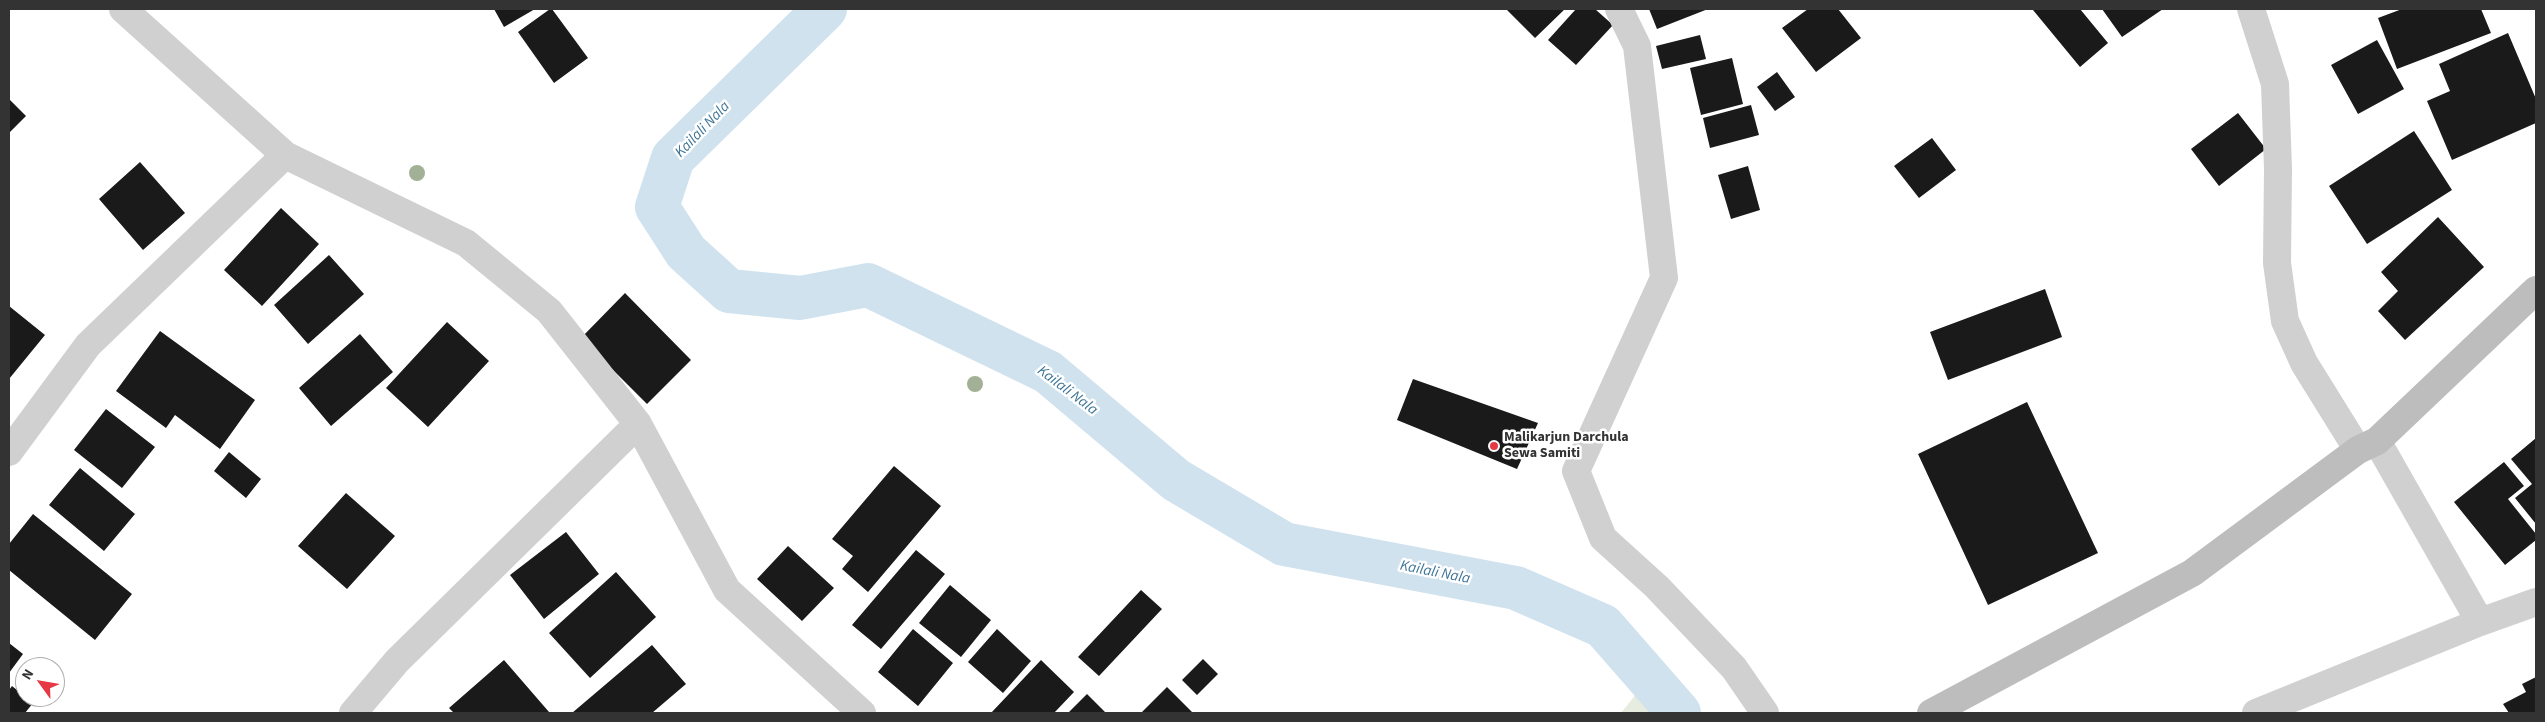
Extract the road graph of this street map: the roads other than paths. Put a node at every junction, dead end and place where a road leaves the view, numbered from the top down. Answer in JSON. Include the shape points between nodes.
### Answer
{"nodes":[{"id":1,"x":123,"y":9,"type":"edge"},
{"id":2,"x":1618,"y":9,"type":"edge"},
{"id":3,"x":2251,"y":9,"type":"edge"},
{"id":4,"x":284,"y":155,"type":"junction"},
{"id":5,"x":2536,"y":290,"type":"edge"},
{"id":6,"x":638,"y":424,"type":"junction"},
{"id":7,"x":2367,"y":445,"type":"junction"},
{"id":8,"x":9,"y":452,"type":"edge"},
{"id":9,"x":2536,"y":602,"type":"edge"},
{"id":10,"x":2480,"y":622,"type":"junction"},
{"id":11,"x":353,"y":713,"type":"edge"},
{"id":12,"x":862,"y":713,"type":"edge"},
{"id":13,"x":1765,"y":713,"type":"edge"},
{"id":14,"x":1931,"y":713,"type":"edge"},
{"id":15,"x":2256,"y":713,"type":"edge"}],
"edges":[{"from":1,"to":4,"type":"street"},
{"from":2,"to":13,"type":"street","via":[[1637,46],[1664,278],[1576,471],[1603,538],[1657,587],[1734,668]]},
{"from":3,"to":7,"type":"street","via":[[2275,84],[2278,169],[2276,263],[2285,322],[2304,362]]},
{"from":4,"to":6,"type":"street","via":[[466,243],[549,311]]},
{"from":4,"to":8,"type":"street","via":[[88,345]]},
{"from":5,"to":7,"type":"street"},
{"from":6,"to":11,"type":"street","via":[[397,660]]},
{"from":6,"to":12,"type":"street","via":[[727,590]]},
{"from":7,"to":10,"type":"street"},
{"from":7,"to":14,"type":"street","via":[[2192,573]]},
{"from":9,"to":10,"type":"street"},
{"from":10,"to":15,"type":"street"}]}
